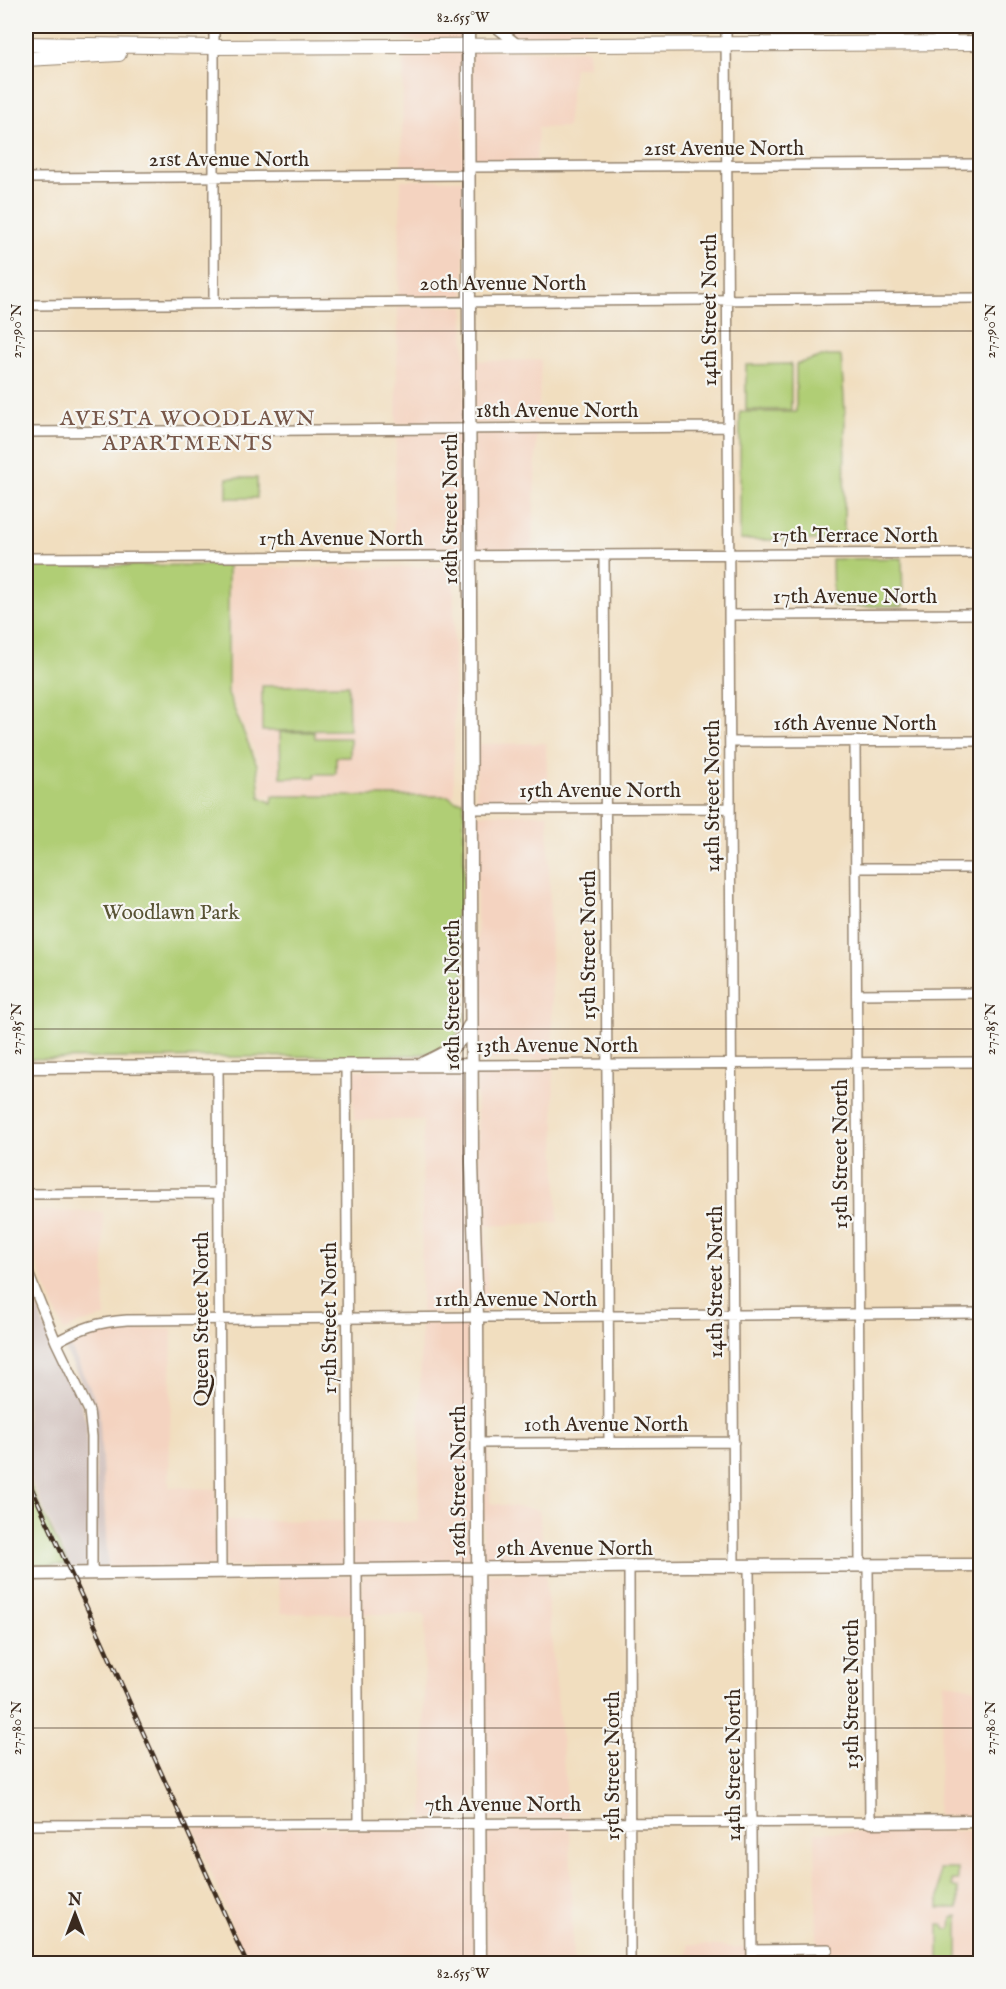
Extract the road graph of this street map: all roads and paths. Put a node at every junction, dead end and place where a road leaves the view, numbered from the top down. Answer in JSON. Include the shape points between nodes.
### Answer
{"nodes":[{"id":1,"x":214,"y":26,"type":"edge"},
{"id":2,"x":468,"y":26,"type":"edge"},
{"id":3,"x":495,"y":26,"type":"edge"},
{"id":4,"x":726,"y":26,"type":"edge"},
{"id":5,"x":952,"y":26,"type":"edge"},
{"id":6,"x":952,"y":43,"type":"junction"},
{"id":7,"x":981,"y":43,"type":"edge"},
{"id":8,"x":26,"y":44,"type":"edge"},
{"id":9,"x":726,"y":45,"type":"junction"},
{"id":10,"x":468,"y":46,"type":"junction"},
{"id":11,"x":520,"y":46,"type":"junction"},
{"id":12,"x":214,"y":47,"type":"junction"},
{"id":13,"x":26,"y":59,"type":"edge"},
{"id":14,"x":981,"y":164,"type":"edge"},
{"id":15,"x":727,"y":166,"type":"junction"},
{"id":16,"x":468,"y":171,"type":"junction"},
{"id":17,"x":213,"y":176,"type":"junction"},
{"id":18,"x":26,"y":178,"type":"edge"},
{"id":19,"x":981,"y":298,"type":"edge"},
{"id":20,"x":728,"y":300,"type":"junction"},
{"id":21,"x":469,"y":301,"type":"junction"},
{"id":22,"x":214,"y":303,"type":"junction"},
{"id":23,"x":26,"y":305,"type":"edge"},
{"id":24,"x":728,"y":427,"type":"junction"},
{"id":25,"x":469,"y":428,"type":"junction"},
{"id":26,"x":26,"y":432,"type":"edge"},
{"id":27,"x":981,"y":553,"type":"edge"},
{"id":28,"x":729,"y":554,"type":"junction"},
{"id":29,"x":470,"y":555,"type":"junction"},
{"id":30,"x":604,"y":555,"type":"junction"},
{"id":31,"x":26,"y":558,"type":"edge"},
{"id":32,"x":981,"y":614,"type":"edge"},
{"id":33,"x":729,"y":615,"type":"junction"},
{"id":34,"x":855,"y":741,"type":"junction"},
{"id":35,"x":981,"y":741,"type":"edge"},
{"id":36,"x":730,"y":742,"type":"junction"},
{"id":37,"x":605,"y":808,"type":"junction"},
{"id":38,"x":730,"y":808,"type":"junction"},
{"id":39,"x":470,"y":809,"type":"junction"},
{"id":40,"x":981,"y":867,"type":"edge"},
{"id":41,"x":856,"y":868,"type":"junction"},
{"id":42,"x":981,"y":993,"type":"edge"},
{"id":43,"x":857,"y":994,"type":"junction"},
{"id":44,"x":471,"y":1022,"type":"junction"},
{"id":45,"x":981,"y":1062,"type":"edge"},
{"id":46,"x":732,"y":1063,"type":"junction"},
{"id":47,"x":857,"y":1063,"type":"junction"},
{"id":48,"x":607,"y":1064,"type":"junction"},
{"id":49,"x":346,"y":1065,"type":"junction"},
{"id":50,"x":421,"y":1065,"type":"junction"},
{"id":51,"x":471,"y":1065,"type":"junction"},
{"id":52,"x":218,"y":1066,"type":"junction"},
{"id":53,"x":26,"y":1067,"type":"edge"},
{"id":54,"x":219,"y":1193,"type":"junction"},
{"id":55,"x":26,"y":1194,"type":"edge"},
{"id":56,"x":26,"y":1268,"type":"edge"},
{"id":57,"x":981,"y":1313,"type":"edge"},
{"id":58,"x":858,"y":1314,"type":"junction"},
{"id":59,"x":733,"y":1315,"type":"junction"},
{"id":60,"x":608,"y":1316,"type":"junction"},
{"id":61,"x":477,"y":1317,"type":"junction"},
{"id":62,"x":347,"y":1318,"type":"junction"},
{"id":63,"x":219,"y":1319,"type":"junction"},
{"id":64,"x":56,"y":1342,"type":"junction"},
{"id":65,"x":609,"y":1442,"type":"junction"},
{"id":66,"x":734,"y":1442,"type":"junction"},
{"id":67,"x":478,"y":1443,"type":"junction"},
{"id":68,"x":981,"y":1565,"type":"edge"},
{"id":69,"x":864,"y":1566,"type":"junction"},
{"id":70,"x":734,"y":1567,"type":"junction"},
{"id":71,"x":749,"y":1567,"type":"junction"},
{"id":72,"x":478,"y":1568,"type":"junction"},
{"id":73,"x":628,"y":1568,"type":"junction"},
{"id":74,"x":221,"y":1571,"type":"junction"},
{"id":75,"x":353,"y":1571,"type":"junction"},
{"id":76,"x":93,"y":1573,"type":"junction"},
{"id":77,"x":26,"y":1574,"type":"edge"},
{"id":78,"x":981,"y":1821,"type":"edge"},
{"id":79,"x":870,"y":1822,"type":"junction"},
{"id":80,"x":359,"y":1823,"type":"junction"},
{"id":81,"x":751,"y":1823,"type":"junction"},
{"id":82,"x":480,"y":1824,"type":"junction"},
{"id":83,"x":630,"y":1824,"type":"junction"},
{"id":84,"x":26,"y":1825,"type":"edge"},
{"id":85,"x":828,"y":1949,"type":"dead end"},
{"id":86,"x":752,"y":1950,"type":"junction"},
{"id":87,"x":480,"y":1964,"type":"edge"},
{"id":88,"x":630,"y":1964,"type":"edge"},
{"id":89,"x":752,"y":1964,"type":"edge"}],
"edges":[{"from":1,"to":12,"type":"street"},
{"from":2,"to":10,"type":"street","name":"16th Street North"},
{"from":3,"to":11,"type":"street"},
{"from":4,"to":9,"type":"street","name":"14th Street North"},
{"from":5,"to":6,"type":"street"},
{"from":6,"to":7,"type":"main road"},
{"from":6,"to":9,"type":"main road"},
{"from":8,"to":12,"type":"main road"},
{"from":9,"to":11,"type":"main road"},
{"from":9,"to":15,"type":"street","name":"14th Street North"},
{"from":10,"to":11,"type":"main road"},
{"from":10,"to":12,"type":"main road"},
{"from":10,"to":16,"type":"street","name":"16th Street North"},
{"from":12,"to":13,"type":"main road"},
{"from":12,"to":17,"type":"street"},
{"from":14,"to":15,"type":"street","name":"21st Avenue North"},
{"from":15,"to":16,"type":"street","name":"21st Avenue North"},
{"from":15,"to":20,"type":"street","name":"14th Street North"},
{"from":16,"to":17,"type":"street","name":"21st Avenue North"},
{"from":16,"to":21,"type":"street","name":"16th Street North"},
{"from":17,"to":18,"type":"street","name":"21st Avenue North"},
{"from":17,"to":22,"type":"street"},
{"from":19,"to":20,"type":"street","name":"20th Avenue North"},
{"from":20,"to":21,"type":"street","name":"20th Avenue North"},
{"from":20,"to":24,"type":"street","name":"14th Street North"},
{"from":21,"to":22,"type":"street","name":"20th Avenue North"},
{"from":21,"to":25,"type":"street","name":"16th Street North"},
{"from":22,"to":23,"type":"street","name":"20th Avenue North"},
{"from":24,"to":25,"type":"street","name":"18th Avenue North"},
{"from":24,"to":28,"type":"street","name":"14th Street North"},
{"from":25,"to":26,"type":"street","name":"18th Avenue North"},
{"from":25,"to":29,"type":"street","name":"16th Street North"},
{"from":27,"to":28,"type":"street","name":"17th Terrace North"},
{"from":28,"to":30,"type":"street","name":"17th Avenue North"},
{"from":28,"to":33,"type":"street","name":"14th Street North"},
{"from":29,"to":30,"type":"street","name":"17th Avenue North"},
{"from":29,"to":31,"type":"street","name":"17th Avenue North"},
{"from":29,"to":39,"type":"street","name":"16th Street North"},
{"from":30,"to":37,"type":"street","name":"15th Street North"},
{"from":32,"to":33,"type":"street","name":"17th Avenue North"},
{"from":33,"to":36,"type":"street","name":"14th Street North"},
{"from":34,"to":35,"type":"street","name":"16th Avenue North"},
{"from":34,"to":36,"type":"street","name":"16th Avenue North"},
{"from":34,"to":41,"type":"street","name":"13th Street North"},
{"from":36,"to":38,"type":"street","name":"14th Street North"},
{"from":37,"to":38,"type":"street","name":"15th Avenue North"},
{"from":37,"to":39,"type":"street","name":"15th Avenue North"},
{"from":37,"to":48,"type":"street","name":"15th Street North"},
{"from":38,"to":46,"type":"street","name":"14th Street North"},
{"from":39,"to":44,"type":"street","name":"16th Street North"},
{"from":40,"to":41,"type":"street"},
{"from":41,"to":43,"type":"street","name":"13th Street North"},
{"from":42,"to":43,"type":"street"},
{"from":43,"to":47,"type":"street","name":"13th Street North"},
{"from":44,"to":50,"type":"street","via":[[452,1049]]},
{"from":44,"to":51,"type":"street","name":"16th Street North"},
{"from":45,"to":47,"type":"street","name":"13th Avenue North"},
{"from":46,"to":47,"type":"street","name":"13th Avenue North"},
{"from":46,"to":48,"type":"street","name":"13th Avenue North"},
{"from":46,"to":59,"type":"street","name":"14th Street North"},
{"from":47,"to":58,"type":"street","name":"13th Street North"},
{"from":48,"to":51,"type":"street","name":"13th Avenue North"},
{"from":48,"to":60,"type":"street","name":"15th Street North"},
{"from":49,"to":50,"type":"street","name":"13th Avenue North"},
{"from":49,"to":52,"type":"street","name":"13th Avenue North"},
{"from":49,"to":62,"type":"street","name":"17th Street North"},
{"from":50,"to":51,"type":"street","name":"13th Avenue North"},
{"from":51,"to":61,"type":"street","name":"16th Street North"},
{"from":52,"to":53,"type":"street","name":"13th Avenue North"},
{"from":52,"to":54,"type":"street","name":"Queen Street North"},
{"from":54,"to":55,"type":"street"},
{"from":54,"to":63,"type":"street","name":"Queen Street North"},
{"from":56,"to":64,"type":"street"},
{"from":57,"to":58,"type":"street","name":"11th Avenue North"},
{"from":58,"to":59,"type":"street","name":"11th Avenue North"},
{"from":58,"to":69,"type":"street","name":"13th Street North"},
{"from":59,"to":60,"type":"street","name":"11th Avenue North"},
{"from":59,"to":66,"type":"street","name":"14th Street North"},
{"from":60,"to":61,"type":"street","name":"11th Avenue North"},
{"from":60,"to":65,"type":"street","name":"15th Street North"},
{"from":61,"to":62,"type":"street","name":"11th Avenue North"},
{"from":61,"to":67,"type":"street","name":"16th Street North"},
{"from":62,"to":63,"type":"street","name":"11th Avenue North"},
{"from":62,"to":75,"type":"street","name":"17th Street North"},
{"from":63,"to":64,"type":"street","name":"11th Avenue North","via":[[107,1321],[79,1329]]},
{"from":63,"to":74,"type":"street","name":"Queen Street North"},
{"from":64,"to":76,"type":"street","via":[[90,1417]]},
{"from":65,"to":66,"type":"street","name":"10th Avenue North"},
{"from":65,"to":67,"type":"street","name":"10th Avenue North"},
{"from":66,"to":70,"type":"street","name":"14th Street North"},
{"from":67,"to":72,"type":"street","name":"16th Street North"},
{"from":68,"to":69,"type":"street","name":"9th Avenue North"},
{"from":69,"to":71,"type":"street","name":"9th Avenue North"},
{"from":69,"to":79,"type":"street","name":"13th Street North"},
{"from":70,"to":71,"type":"street","name":"9th Avenue North"},
{"from":70,"to":73,"type":"street","name":"9th Avenue North"},
{"from":71,"to":81,"type":"street","name":"14th Street North"},
{"from":72,"to":73,"type":"street","name":"9th Avenue North"},
{"from":72,"to":75,"type":"street","name":"9th Avenue North"},
{"from":72,"to":82,"type":"street","name":"16th Street North"},
{"from":73,"to":83,"type":"street","name":"15th Street North"},
{"from":74,"to":75,"type":"street","name":"9th Avenue North"},
{"from":74,"to":76,"type":"street","name":"9th Avenue North"},
{"from":75,"to":80,"type":"street","name":"17th Street North"},
{"from":76,"to":77,"type":"street","name":"9th Avenue North"},
{"from":78,"to":79,"type":"street","name":"7th Avenue North"},
{"from":79,"to":81,"type":"street","name":"7th Avenue North"},
{"from":80,"to":82,"type":"street","name":"7th Avenue North"},
{"from":80,"to":84,"type":"street","name":"7th Avenue North"},
{"from":81,"to":83,"type":"street","name":"7th Avenue North"},
{"from":81,"to":86,"type":"street","name":"14th Street North"},
{"from":82,"to":83,"type":"street","name":"7th Avenue North"},
{"from":82,"to":87,"type":"street","name":"16th Street North"},
{"from":83,"to":88,"type":"street","name":"15th Street North"},
{"from":85,"to":86,"type":"street"},
{"from":86,"to":89,"type":"street","name":"14th Street North"}]}
